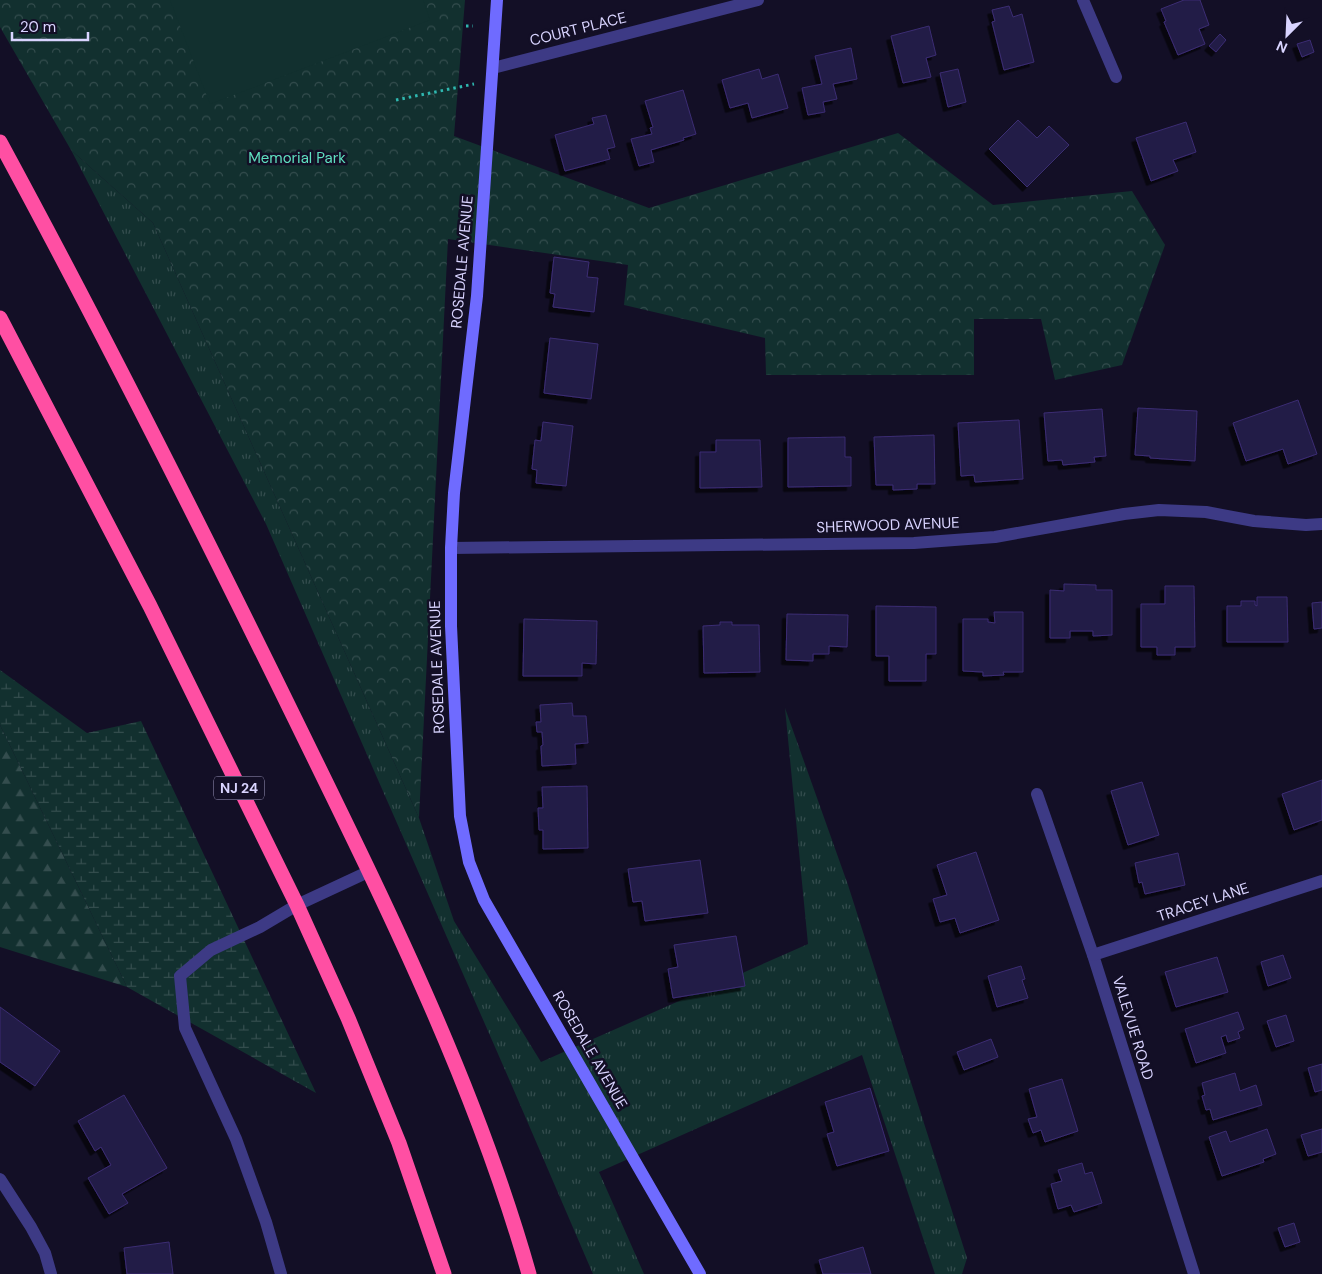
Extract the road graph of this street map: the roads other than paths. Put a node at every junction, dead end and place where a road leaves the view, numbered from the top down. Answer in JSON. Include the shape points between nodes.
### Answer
{"nodes":[{"id":1,"x":497,"y":0,"type":"edge"},
{"id":2,"x":758,"y":0,"type":"edge"},
{"id":3,"x":1083,"y":0,"type":"edge"},
{"id":4,"x":493,"y":68,"type":"junction"},
{"id":5,"x":1116,"y":76,"type":"dead end"},
{"id":6,"x":0,"y":142,"type":"edge"},
{"id":7,"x":0,"y":318,"type":"edge"},
{"id":8,"x":1322,"y":524,"type":"edge"},
{"id":9,"x":451,"y":548,"type":"junction"},
{"id":10,"x":1037,"y":794,"type":"dead end"},
{"id":11,"x":370,"y":872,"type":"junction"},
{"id":12,"x":1322,"y":881,"type":"edge"},
{"id":13,"x":297,"y":905,"type":"junction"},
{"id":14,"x":1093,"y":955,"type":"junction"},
{"id":15,"x":0,"y":1179,"type":"edge"},
{"id":16,"x":51,"y":1274,"type":"edge"},
{"id":17,"x":281,"y":1274,"type":"edge"},
{"id":18,"x":444,"y":1274,"type":"edge"},
{"id":19,"x":529,"y":1274,"type":"edge"},
{"id":20,"x":700,"y":1274,"type":"edge"},
{"id":21,"x":1194,"y":1274,"type":"edge"}],
"edges":[{"from":1,"to":4,"type":"street","name":"ROSEDALE AVENUE"},
{"from":2,"to":4,"type":"street","name":"COURT PLACE"},
{"from":3,"to":5,"type":"street"},
{"from":4,"to":9,"type":"street","name":"ROSEDALE AVENUE","via":[[477,296],[454,493]]},
{"from":6,"to":11,"type":"highway","via":[[70,270],[192,510]]},
{"from":7,"to":13,"type":"highway","number":"NJ 24","via":[[150,606]]},
{"from":8,"to":9,"type":"street","name":"SHERWOOD AVENUE","via":[[1254,521],[1206,512],[1159,510],[995,537],[914,543]]},
{"from":9,"to":20,"type":"street","name":"ROSEDALE AVENUE","via":[[451,626],[460,816],[469,862],[484,900]]},
{"from":10,"to":14,"type":"street","name":"VALEVUE ROAD"},
{"from":11,"to":13,"type":"street"},
{"from":11,"to":19,"type":"highway","via":[[425,992],[478,1120]]},
{"from":12,"to":14,"type":"street","name":"TRACEY LANE"},
{"from":13,"to":17,"type":"street","via":[[211,950],[180,976],[185,1028],[236,1139]]},
{"from":13,"to":18,"type":"highway","number":"NJ 24","via":[[399,1143]]},
{"from":14,"to":21,"type":"street","name":"VALEVUE ROAD"},
{"from":15,"to":16,"type":"street","via":[[45,1253]]}]}
